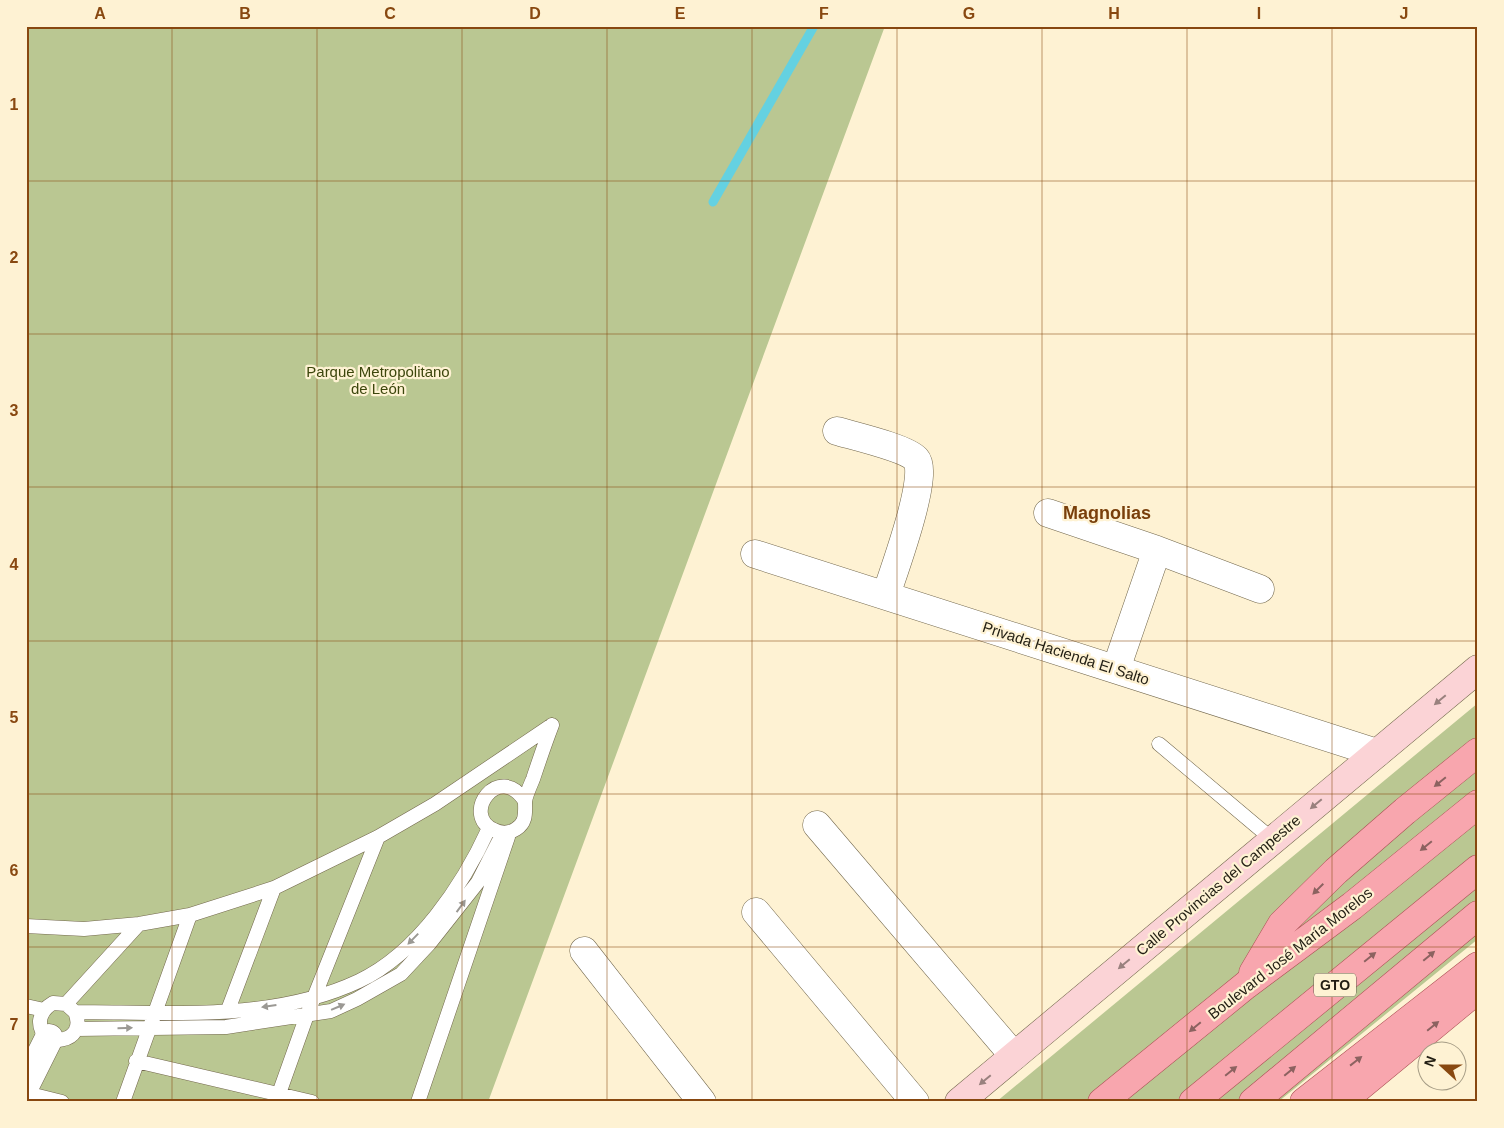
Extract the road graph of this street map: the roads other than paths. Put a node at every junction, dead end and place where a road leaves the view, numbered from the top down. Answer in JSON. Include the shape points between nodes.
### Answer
{"nodes":[{"id":1,"x":837,"y":431,"type":"dead end"},
{"id":2,"x":1048,"y":513,"type":"dead end"},
{"id":3,"x":1157,"y":550,"type":"junction"},
{"id":4,"x":755,"y":554,"type":"dead end"},
{"id":5,"x":1260,"y":589,"type":"dead end"},
{"id":6,"x":886,"y":595,"type":"junction"},
{"id":7,"x":1116,"y":669,"type":"junction"},
{"id":8,"x":1478,"y":669,"type":"edge"},
{"id":9,"x":1159,"y":744,"type":"dead end"},
{"id":10,"x":1478,"y":752,"type":"edge"},
{"id":11,"x":1377,"y":753,"type":"junction"},
{"id":12,"x":462,"y":786,"type":"junction"},
{"id":13,"x":483,"y":800,"type":"junction"},
{"id":14,"x":525,"y":801,"type":"junction"},
{"id":15,"x":1478,"y":804,"type":"edge"},
{"id":16,"x":817,"y":825,"type":"dead end"},
{"id":17,"x":489,"y":828,"type":"junction"},
{"id":18,"x":506,"y":832,"type":"junction"},
{"id":19,"x":378,"y":837,"type":"junction"},
{"id":20,"x":1273,"y":840,"type":"junction"},
{"id":21,"x":1478,"y":869,"type":"edge"},
{"id":22,"x":274,"y":888,"type":"junction"},
{"id":23,"x":756,"y":912,"type":"dead end"},
{"id":24,"x":190,"y":915,"type":"junction"},
{"id":25,"x":1478,"y":915,"type":"edge"},
{"id":26,"x":139,"y":924,"type":"junction"},
{"id":27,"x":26,"y":926,"type":"edge"},
{"id":28,"x":584,"y":951,"type":"dead end"},
{"id":29,"x":1478,"y":966,"type":"edge"},
{"id":30,"x":1246,"y":985,"type":"junction"},
{"id":31,"x":1478,"y":989,"type":"edge"},
{"id":32,"x":316,"y":997,"type":"junction"},
{"id":33,"x":26,"y":1006,"type":"edge"},
{"id":34,"x":70,"y":1008,"type":"junction"},
{"id":35,"x":44,"y":1010,"type":"junction"},
{"id":36,"x":228,"y":1010,"type":"junction"},
{"id":37,"x":156,"y":1012,"type":"junction"},
{"id":38,"x":307,"y":1014,"type":"junction"},
{"id":39,"x":148,"y":1028,"type":"junction"},
{"id":40,"x":76,"y":1029,"type":"junction"},
{"id":41,"x":39,"y":1031,"type":"edge"},
{"id":42,"x":1014,"y":1056,"type":"junction"},
{"id":43,"x":136,"y":1061,"type":"junction"},
{"id":44,"x":26,"y":1084,"type":"edge"},
{"id":45,"x":26,"y":1093,"type":"edge"},
{"id":46,"x":278,"y":1098,"type":"edge"},
{"id":47,"x":62,"y":1102,"type":"edge"},
{"id":48,"x":123,"y":1102,"type":"edge"},
{"id":49,"x":312,"y":1102,"type":"edge"},
{"id":50,"x":418,"y":1102,"type":"edge"},
{"id":51,"x":702,"y":1102,"type":"edge"},
{"id":52,"x":915,"y":1102,"type":"edge"},
{"id":53,"x":959,"y":1102,"type":"edge"},
{"id":54,"x":1102,"y":1102,"type":"edge"},
{"id":55,"x":1193,"y":1102,"type":"edge"},
{"id":56,"x":1253,"y":1102,"type":"edge"},
{"id":57,"x":1304,"y":1102,"type":"edge"},
{"id":58,"x":1341,"y":1102,"type":"edge"}],
"edges":[{"from":1,"to":6,"type":"street","via":[[910,454],[921,468],[918,489]]},
{"from":2,"to":3,"type":"street"},
{"from":3,"to":5,"type":"street"},
{"from":3,"to":7,"type":"street"},
{"from":4,"to":6,"type":"street","name":"Privada Hacienda El Salto"},
{"from":6,"to":7,"type":"street","name":"Privada Hacienda El Salto"},
{"from":7,"to":11,"type":"street","name":"Privada Hacienda El Salto"},
{"from":8,"to":11,"type":"street","name":"Calle Provincias del Campestre","one_way":true},
{"from":9,"to":20,"type":"lane"},
{"from":10,"to":30,"type":"main road","one_way":true,"via":[[1404,811],[1282,924]]},
{"from":11,"to":20,"type":"street","name":"Calle Provincias del Campestre","one_way":true},
{"from":12,"to":13,"type":"lane"},
{"from":12,"to":14,"type":"lane","via":[[552,724]]},
{"from":12,"to":19,"type":"lane"},
{"from":13,"to":14,"type":"lane","via":[[493,789],[501,787],[515,790]]},
{"from":13,"to":17,"type":"lane","via":[[482,815]]},
{"from":14,"to":18,"type":"lane","via":[[522,823]]},
{"from":15,"to":30,"type":"main road","name":"Boulevard José María Morelos","one_way":true,"via":[[1352,906]]},
{"from":16,"to":42,"type":"street"},
{"from":17,"to":18,"type":"lane"},
{"from":17,"to":32,"type":"lane","one_way":true,"via":[[458,888],[397,956],[360,980]]},
{"from":38,"to":18,"type":"lane","one_way":true,"via":[[331,1011],[401,974],[473,889]]},
{"from":18,"to":50,"type":"lane"},
{"from":19,"to":22,"type":"lane"},
{"from":19,"to":32,"type":"lane"},
{"from":20,"to":42,"type":"street","name":"Calle Provincias del Campestre","one_way":true},
{"from":55,"to":21,"type":"main road","number":"GTO","one_way":true},
{"from":22,"to":24,"type":"lane"},
{"from":22,"to":36,"type":"lane"},
{"from":23,"to":52,"type":"street"},
{"from":24,"to":26,"type":"lane"},
{"from":24,"to":37,"type":"lane"},
{"from":56,"to":25,"type":"main road","one_way":true},
{"from":26,"to":27,"type":"lane","via":[[84,929]]},
{"from":26,"to":34,"type":"lane"},
{"from":28,"to":51,"type":"street"},
{"from":57,"to":29,"type":"main road","one_way":true},
{"from":30,"to":54,"type":"main road","name":"Boulevard José María Morelos","one_way":true},
{"from":58,"to":31,"type":"main road","one_way":true},
{"from":32,"to":36,"type":"lane","one_way":true},
{"from":32,"to":38,"type":"lane"},
{"from":33,"to":35,"type":"lane"},
{"from":34,"to":35,"type":"lane","via":[[54,1003]]},
{"from":34,"to":37,"type":"lane"},
{"from":34,"to":40,"type":"lane","via":[[77,1017]]},
{"from":35,"to":41,"type":"lane"},
{"from":36,"to":37,"type":"lane"},
{"from":37,"to":39,"type":"lane"},
{"from":38,"to":39,"type":"lane","via":[[226,1026]]},
{"from":38,"to":46,"type":"lane"},
{"from":40,"to":39,"type":"lane","one_way":true},
{"from":39,"to":43,"type":"lane"},
{"from":40,"to":41,"type":"lane","via":[[62,1040]]},
{"from":41,"to":44,"type":"street"},
{"from":42,"to":53,"type":"street","name":"Calle Provincias del Campestre","one_way":true},
{"from":43,"to":46,"type":"lane"},
{"from":43,"to":48,"type":"lane"},
{"from":45,"to":47,"type":"lane"},
{"from":46,"to":49,"type":"lane"}]}
